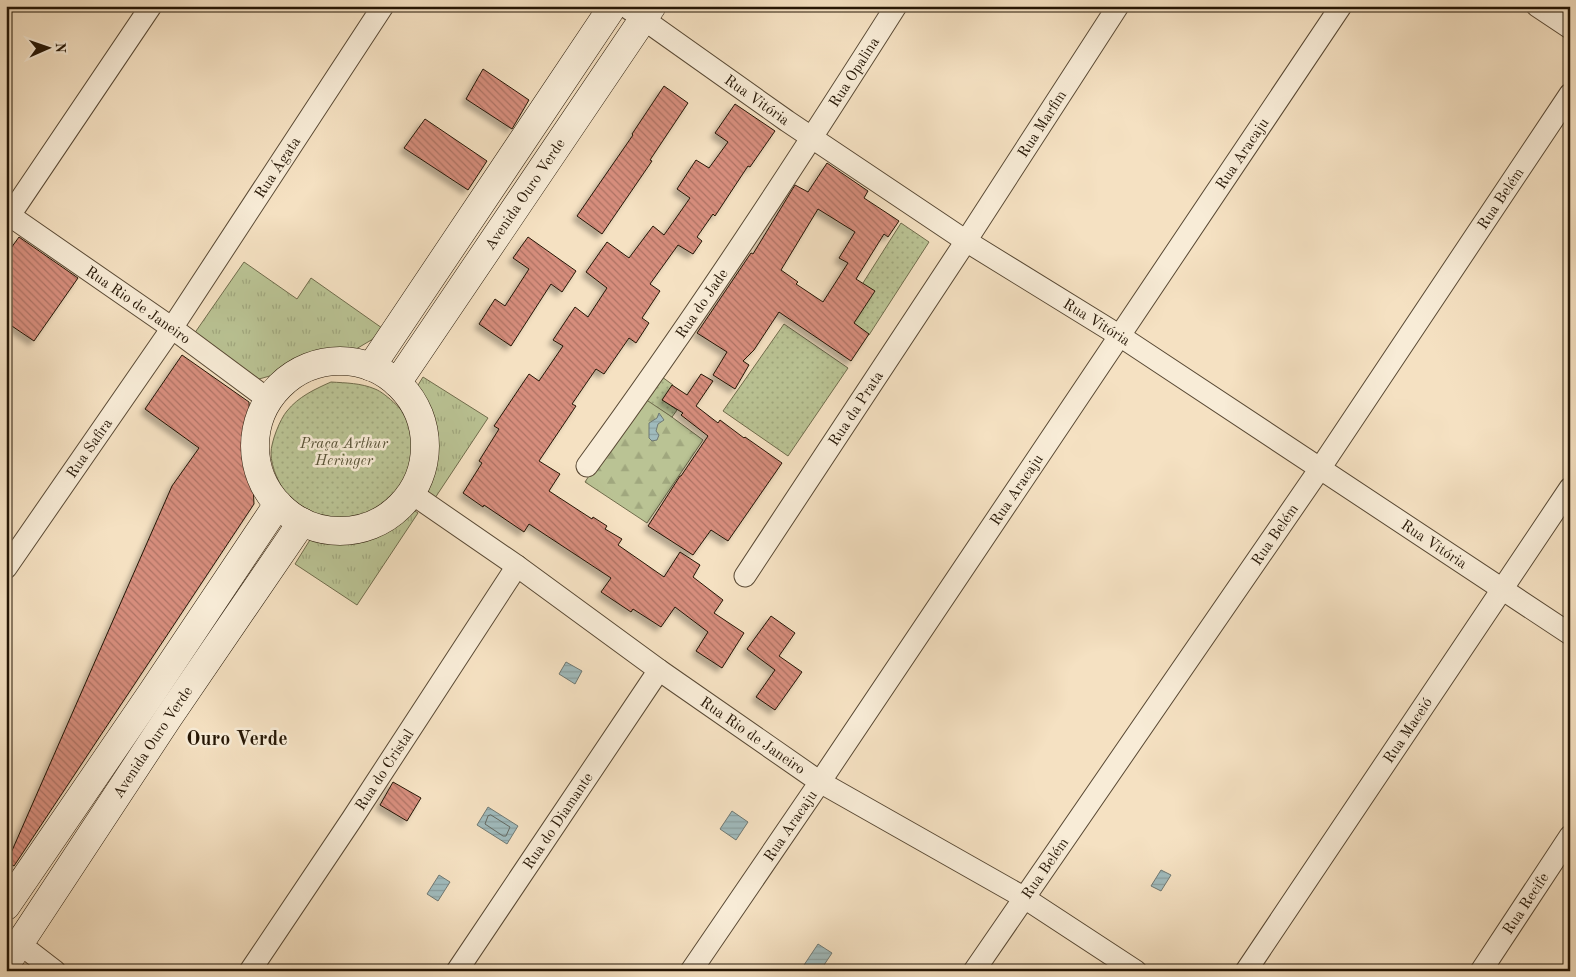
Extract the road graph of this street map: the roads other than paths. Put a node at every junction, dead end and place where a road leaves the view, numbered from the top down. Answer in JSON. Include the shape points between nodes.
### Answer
{"nodes":[{"id":1,"x":151,"y":6,"type":"edge"},
{"id":2,"x":383,"y":6,"type":"edge"},
{"id":3,"x":613,"y":6,"type":"edge"},
{"id":4,"x":896,"y":6,"type":"edge"},
{"id":5,"x":1118,"y":6,"type":"edge"},
{"id":6,"x":1341,"y":6,"type":"edge"},
{"id":7,"x":1537,"y":6,"type":"edge"},
{"id":8,"x":640,"y":10,"type":"edge"},
{"id":9,"x":1570,"y":28,"type":"edge"},
{"id":10,"x":1570,"y":94,"type":"edge"},
{"id":11,"x":812,"y":137,"type":"junction"},
{"id":12,"x":7,"y":217,"type":"edge"},
{"id":13,"x":966,"y":241,"type":"junction"},
{"id":14,"x":172,"y":328,"type":"junction"},
{"id":15,"x":1120,"y":336,"type":"junction"},
{"id":16,"x":371,"y":367,"type":"junction"},
{"id":17,"x":397,"y":383,"type":"junction"},
{"id":18,"x":269,"y":400,"type":"junction"},
{"id":19,"x":587,"y":466,"type":"dead end"},
{"id":20,"x":1319,"y":470,"type":"junction"},
{"id":21,"x":1570,"y":488,"type":"edge"},
{"id":22,"x":411,"y":493,"type":"junction"},
{"id":23,"x":278,"y":504,"type":"junction"},
{"id":24,"x":302,"y":522,"type":"junction"},
{"id":25,"x":517,"y":566,"type":"junction"},
{"id":26,"x":6,"y":568,"type":"edge"},
{"id":27,"x":745,"y":576,"type":"dead end"},
{"id":28,"x":1502,"y":590,"type":"junction"},
{"id":29,"x":1570,"y":634,"type":"edge"},
{"id":30,"x":659,"y":670,"type":"junction"},
{"id":31,"x":820,"y":782,"type":"junction"},
{"id":32,"x":1570,"y":836,"type":"edge"},
{"id":33,"x":1023,"y":897,"type":"junction"},
{"id":34,"x":6,"y":906,"type":"edge"},
{"id":35,"x":11,"y":949,"type":"edge"},
{"id":36,"x":55,"y":971,"type":"edge"},
{"id":37,"x":250,"y":971,"type":"edge"},
{"id":38,"x":457,"y":971,"type":"edge"},
{"id":39,"x":691,"y":971,"type":"edge"},
{"id":40,"x":974,"y":971,"type":"edge"},
{"id":41,"x":1136,"y":971,"type":"edge"},
{"id":42,"x":1246,"y":971,"type":"edge"},
{"id":43,"x":1481,"y":971,"type":"edge"}],
"edges":[{"from":1,"to":12,"type":"street"},
{"from":2,"to":14,"type":"street","name":"Rua Ágata"},
{"from":3,"to":16,"type":"street"},
{"from":4,"to":11,"type":"street","name":"Rua Opalina"},
{"from":5,"to":13,"type":"street","name":"Rua Marfim"},
{"from":6,"to":15,"type":"street","name":"Rua Aracaju"},
{"from":7,"to":9,"type":"street"},
{"from":8,"to":11,"type":"street","name":"Rua Vitória"},
{"from":8,"to":17,"type":"street","name":"Avenida Ouro Verde"},
{"from":10,"to":20,"type":"street","name":"Rua Belém"},
{"from":11,"to":13,"type":"street","name":"Rua Vitória"},
{"from":11,"to":19,"type":"street","name":"Rua do Jade","via":[[638,396]]},
{"from":12,"to":14,"type":"street","name":"Rua Rio de Janeiro"},
{"from":13,"to":15,"type":"street","name":"Rua Vitória"},
{"from":13,"to":27,"type":"street","name":"Rua da Prata"},
{"from":14,"to":18,"type":"street","name":"Rua Rio de Janeiro"},
{"from":14,"to":26,"type":"street","name":"Rua Safira"},
{"from":15,"to":20,"type":"street","name":"Rua Vitória"},
{"from":15,"to":31,"type":"street","name":"Rua Aracaju"},
{"from":16,"to":17,"type":"street"},
{"from":16,"to":18,"type":"street","via":[[348,361],[318,364],[303,369],[284,382]]},
{"from":17,"to":22,"type":"street","via":[[412,402],[422,424],[425,447],[421,471]]},
{"from":18,"to":23,"type":"street","via":[[259,420],[255,442],[257,464],[265,485]]},
{"from":20,"to":28,"type":"street","name":"Rua Vitória"},
{"from":20,"to":33,"type":"street","name":"Rua Belém"},
{"from":21,"to":28,"type":"street","name":"Rua Maceió"},
{"from":22,"to":24,"type":"street","via":[[386,518],[371,526],[336,531]]},
{"from":22,"to":25,"type":"street","name":"Rua Rio de Janeiro"},
{"from":23,"to":24,"type":"street"},
{"from":23,"to":34,"type":"street","name":"Avenida Ouro Verde"},
{"from":24,"to":35,"type":"street","name":"Avenida Ouro Verde","via":[[24,935]]},
{"from":25,"to":30,"type":"street","name":"Rua Rio de Janeiro"},
{"from":25,"to":37,"type":"street","name":"Rua do Cristal"},
{"from":28,"to":29,"type":"street","name":"Rua Vitória"},
{"from":28,"to":42,"type":"street","name":"Rua Maceió"},
{"from":30,"to":31,"type":"street","name":"Rua Rio de Janeiro"},
{"from":30,"to":38,"type":"street","name":"Rua do Diamante"},
{"from":31,"to":33,"type":"street","name":"Rua Rio de Janeiro"},
{"from":31,"to":39,"type":"street","name":"Rua Aracaju"},
{"from":32,"to":43,"type":"street","name":"Rua Recife"},
{"from":33,"to":40,"type":"street","name":"Rua Belém"},
{"from":33,"to":41,"type":"street","name":"Rua Rio de Janeiro"},
{"from":35,"to":36,"type":"street"}]}
